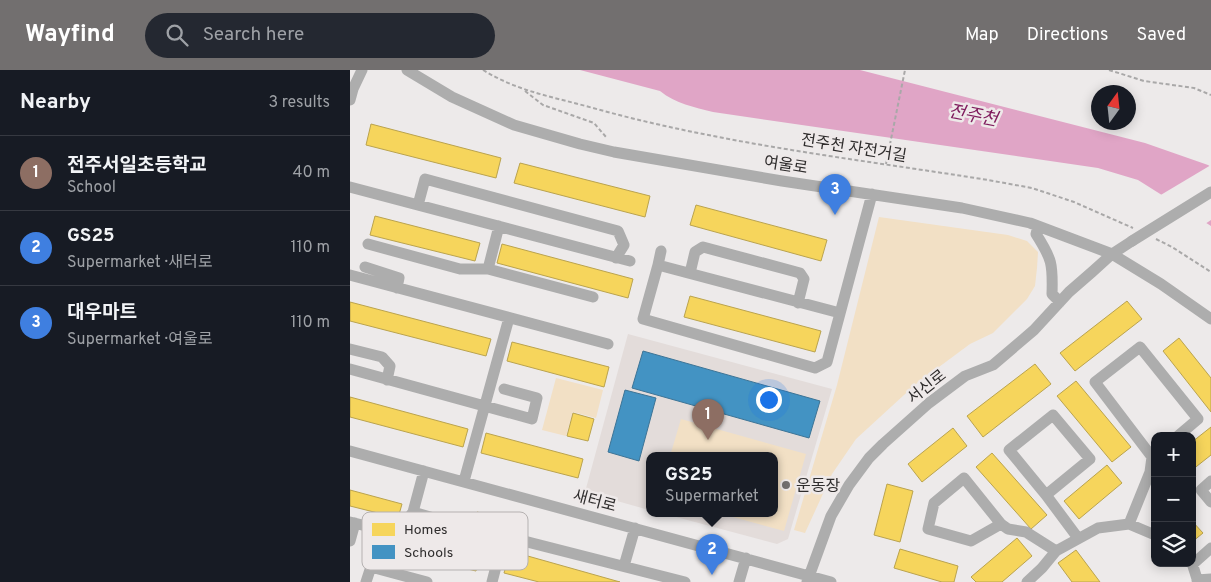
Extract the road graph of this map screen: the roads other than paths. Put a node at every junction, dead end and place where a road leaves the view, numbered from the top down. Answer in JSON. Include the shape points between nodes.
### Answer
{"nodes":[{"id":1,"x":362,"y":70,"type":"edge"},
{"id":2,"x":407,"y":70,"type":"edge"},
{"id":3,"x":351,"y":93,"type":"edge"},
{"id":4,"x":350,"y":187,"type":"edge"},
{"id":5,"x":1211,"y":192,"type":"edge"},
{"id":6,"x":872,"y":194,"type":"junction"},
{"id":7,"x":418,"y":205,"type":"junction"},
{"id":8,"x":498,"y":226,"type":"junction"},
{"id":9,"x":1038,"y":226,"type":"junction"},
{"id":10,"x":368,"y":244,"type":"dead end"},
{"id":11,"x":661,"y":251,"type":"dead end"},
{"id":12,"x":1112,"y":254,"type":"junction"},
{"id":13,"x":616,"y":258,"type":"junction"},
{"id":14,"x":630,"y":261,"type":"dead end"},
{"id":15,"x":658,"y":265,"type":"junction"},
{"id":16,"x":365,"y":267,"type":"dead end"},
{"id":17,"x":488,"y":269,"type":"junction"},
{"id":18,"x":690,"y":274,"type":"junction"},
{"id":19,"x":350,"y":275,"type":"edge"},
{"id":20,"x":397,"y":288,"type":"junction"},
{"id":21,"x":593,"y":297,"type":"dead end"},
{"id":22,"x":1060,"y":302,"type":"junction"},
{"id":23,"x":798,"y":303,"type":"junction"},
{"id":24,"x":840,"y":313,"type":"junction"},
{"id":25,"x":509,"y":318,"type":"junction"},
{"id":26,"x":1211,"y":319,"type":"edge"},
{"id":27,"x":608,"y":344,"type":"dead end"},
{"id":28,"x":350,"y":349,"type":"edge"},
{"id":29,"x":350,"y":369,"type":"edge"},
{"id":30,"x":387,"y":380,"type":"junction"},
{"id":31,"x":504,"y":389,"type":"dead end"},
{"id":32,"x":484,"y":406,"type":"junction"},
{"id":33,"x":1183,"y":432,"type":"edge"},
{"id":34,"x":350,"y":451,"type":"edge"},
{"id":35,"x":1151,"y":453,"type":"edge"},
{"id":36,"x":1151,"y":467,"type":"edge"},
{"id":37,"x":424,"y":471,"type":"junction"},
{"id":38,"x":464,"y":481,"type":"junction"},
{"id":39,"x":1211,"y":481,"type":"edge"},
{"id":40,"x":1046,"y":495,"type":"junction"},
{"id":41,"x":1211,"y":502,"type":"edge"},
{"id":42,"x":413,"y":512,"type":"edge"},
{"id":43,"x":352,"y":522,"type":"edge"},
{"id":44,"x":1001,"y":524,"type":"junction"},
{"id":45,"x":1129,"y":524,"type":"junction"},
{"id":46,"x":635,"y":528,"type":"junction"},
{"id":47,"x":1151,"y":533,"type":"edge"},
{"id":48,"x":1078,"y":538,"type":"junction"},
{"id":49,"x":350,"y":540,"type":"edge"},
{"id":50,"x":528,"y":542,"type":"edge"},
{"id":51,"x":1211,"y":548,"type":"edge"},
{"id":52,"x":1056,"y":551,"type":"junction"},
{"id":53,"x":746,"y":558,"type":"junction"},
{"id":54,"x":1196,"y":561,"type":"edge"},
{"id":55,"x":624,"y":566,"type":"junction"},
{"id":56,"x":1193,"y":567,"type":"edge"},
{"id":57,"x":370,"y":570,"type":"edge"},
{"id":58,"x":382,"y":570,"type":"edge"},
{"id":59,"x":808,"y":579,"type":"edge"},
{"id":60,"x":1211,"y":579,"type":"edge"},
{"id":61,"x":1030,"y":581,"type":"edge"},
{"id":62,"x":1197,"y":581,"type":"edge"},
{"id":63,"x":366,"y":582,"type":"edge"},
{"id":64,"x":427,"y":582,"type":"edge"},
{"id":65,"x":685,"y":582,"type":"edge"},
{"id":66,"x":740,"y":582,"type":"edge"},
{"id":67,"x":831,"y":582,"type":"edge"}],
"edges":[{"from":1,"to":3,"type":"street"},
{"from":2,"to":6,"type":"street","name":"여울로","via":[[477,109],[543,134],[614,152]]},
{"from":4,"to":7,"type":"street"},
{"from":5,"to":12,"type":"street","name":"서신로","bridge":true},
{"from":6,"to":9,"type":"street","name":"여울로","via":[[962,208]]},
{"from":6,"to":24,"type":"street"},
{"from":7,"to":8,"type":"street"},
{"from":7,"to":13,"type":"street","via":[[425,179],[618,231],[624,245]]},
{"from":8,"to":13,"type":"street"},
{"from":8,"to":17,"type":"street"},
{"from":9,"to":12,"type":"street","name":"여울로"},
{"from":9,"to":22,"type":"street","via":[[1036,234],[1050,257],[1053,270],[1052,294]]},
{"from":10,"to":17,"type":"street","via":[[460,269]]},
{"from":11,"to":15,"type":"street"},
{"from":12,"to":22,"type":"street","name":"서신로"},
{"from":12,"to":26,"type":"street","name":"여울로"},
{"from":13,"to":14,"type":"street"},
{"from":15,"to":18,"type":"street"},
{"from":15,"to":24,"type":"street","via":[[643,319],[815,368],[827,362]]},
{"from":16,"to":20,"type":"street","via":[[399,278]]},
{"from":17,"to":21,"type":"street"},
{"from":18,"to":23,"type":"street"},
{"from":18,"to":23,"type":"street","via":[[696,252],[703,247],[800,272],[804,279]]},
{"from":19,"to":20,"type":"street"},
{"from":20,"to":25,"type":"street"},
{"from":22,"to":59,"type":"street","name":"서신로","via":[[1034,330],[993,365],[965,376],[936,397],[869,458],[831,516]]},
{"from":23,"to":24,"type":"street"},
{"from":25,"to":27,"type":"street"},
{"from":25,"to":32,"type":"street"},
{"from":28,"to":30,"type":"street","via":[[382,357],[390,366]]},
{"from":29,"to":30,"type":"street"},
{"from":30,"to":32,"type":"street"},
{"from":31,"to":32,"type":"street","via":[[537,398],[532,419]]},
{"from":32,"to":38,"type":"street"},
{"from":33,"to":35,"type":"street","via":[[1198,419],[1140,347],[1095,382]]},
{"from":34,"to":37,"type":"street","name":"새터로"},
{"from":36,"to":45,"type":"street"},
{"from":37,"to":38,"type":"street","name":"새터로"},
{"from":37,"to":42,"type":"street"},
{"from":38,"to":46,"type":"street","name":"새터로"},
{"from":39,"to":41,"type":"street","via":[[1201,490]]},
{"from":40,"to":40,"type":"street","via":[[1009,450],[1052,415],[1090,459]]},
{"from":40,"to":48,"type":"street"},
{"from":43,"to":49,"type":"street"},
{"from":44,"to":44,"type":"street","via":[[964,478],[934,503],[928,529],[971,541]]},
{"from":44,"to":52,"type":"street","via":[[1008,529],[1026,532]]},
{"from":45,"to":47,"type":"street"},
{"from":45,"to":48,"type":"street","via":[[1098,528]]},
{"from":46,"to":53,"type":"street","name":"새터로"},
{"from":46,"to":55,"type":"street"},
{"from":48,"to":52,"type":"street"},
{"from":50,"to":55,"type":"street"},
{"from":51,"to":54,"type":"street"},
{"from":52,"to":61,"type":"street"},
{"from":53,"to":59,"type":"street","name":"새터로"},
{"from":53,"to":66,"type":"street"},
{"from":55,"to":65,"type":"street"},
{"from":56,"to":62,"type":"street"},
{"from":57,"to":63,"type":"street"},
{"from":58,"to":64,"type":"street"},
{"from":59,"to":67,"type":"street","name":"새터로"},
{"from":60,"to":62,"type":"street"}]}
